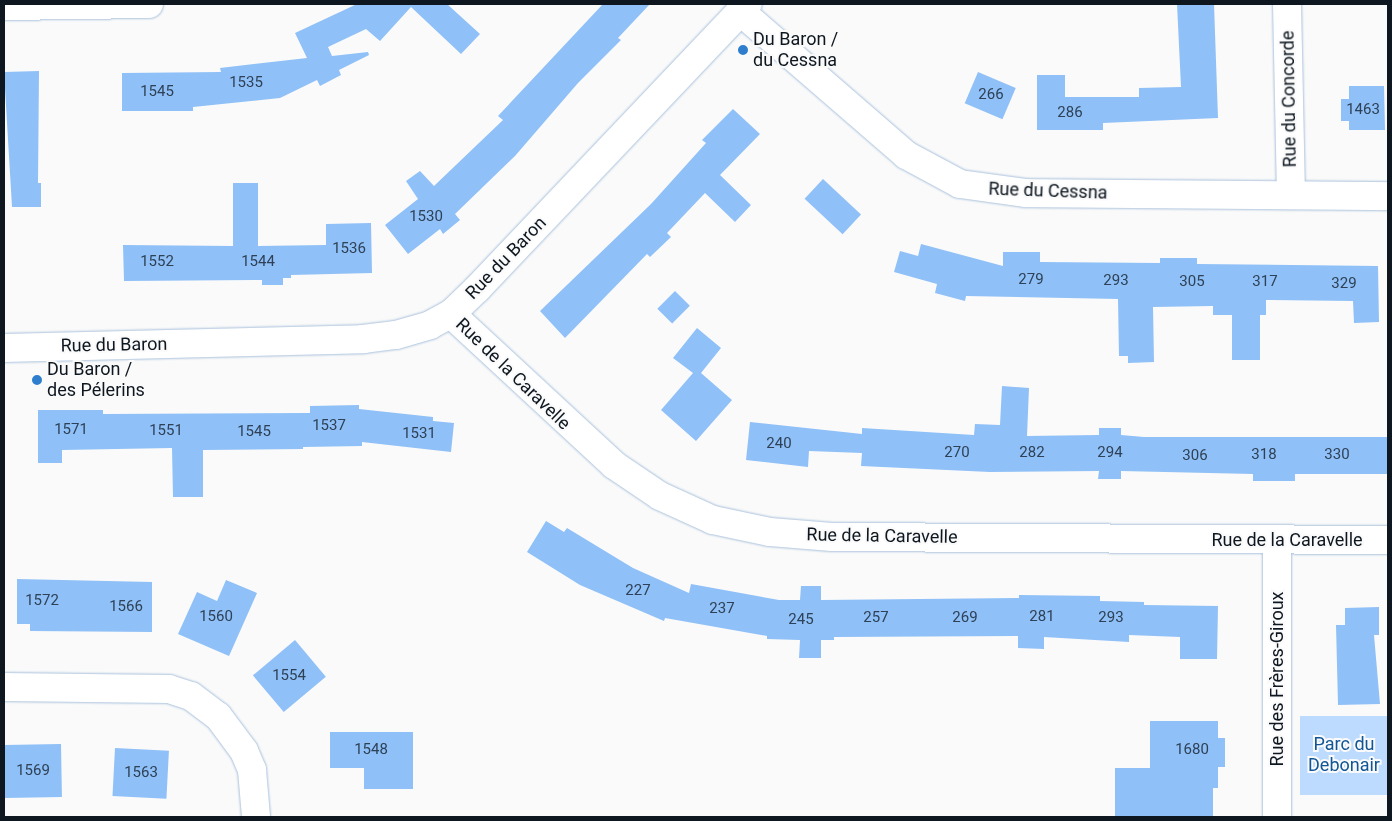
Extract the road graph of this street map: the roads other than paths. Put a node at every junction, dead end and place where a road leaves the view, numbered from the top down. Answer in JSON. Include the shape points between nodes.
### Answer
{"nodes":[{"id":1,"x":149,"y":4,"type":"edge"},
{"id":2,"x":1287,"y":4,"type":"edge"},
{"id":3,"x":4,"y":6,"type":"edge"},
{"id":4,"x":744,"y":8,"type":"edge"},
{"id":5,"x":1291,"y":195,"type":"junction"},
{"id":6,"x":1388,"y":196,"type":"edge"},
{"id":7,"x":451,"y":314,"type":"junction"},
{"id":8,"x":4,"y":348,"type":"edge"},
{"id":9,"x":1277,"y":540,"type":"junction"},
{"id":10,"x":1388,"y":540,"type":"edge"},
{"id":11,"x":4,"y":687,"type":"edge"},
{"id":12,"x":256,"y":817,"type":"edge"},
{"id":13,"x":1277,"y":817,"type":"edge"}],
"edges":[{"from":1,"to":3,"type":"street"},
{"from":2,"to":5,"type":"street","name":"Rue du Concorde"},
{"from":4,"to":5,"type":"street","name":"Rue du Cessna","via":[[906,155],[960,184],[1026,193]]},
{"from":4,"to":7,"type":"street","name":"Rue du Baron"},
{"from":5,"to":6,"type":"street","name":"Rue du Cessna"},
{"from":7,"to":8,"type":"street","name":"Rue du Baron","via":[[430,325],[396,335],[363,339]]},
{"from":7,"to":9,"type":"street","name":"Rue de la Caravelle","via":[[614,465],[660,496],[713,520],[770,532],[832,537]]},
{"from":9,"to":10,"type":"street","name":"Rue de la Caravelle"},
{"from":9,"to":13,"type":"street","name":"Rue des Frères-Giroux"},
{"from":11,"to":12,"type":"street","via":[[169,690],[191,696],[218,716],[244,751],[252,770]]}]}
